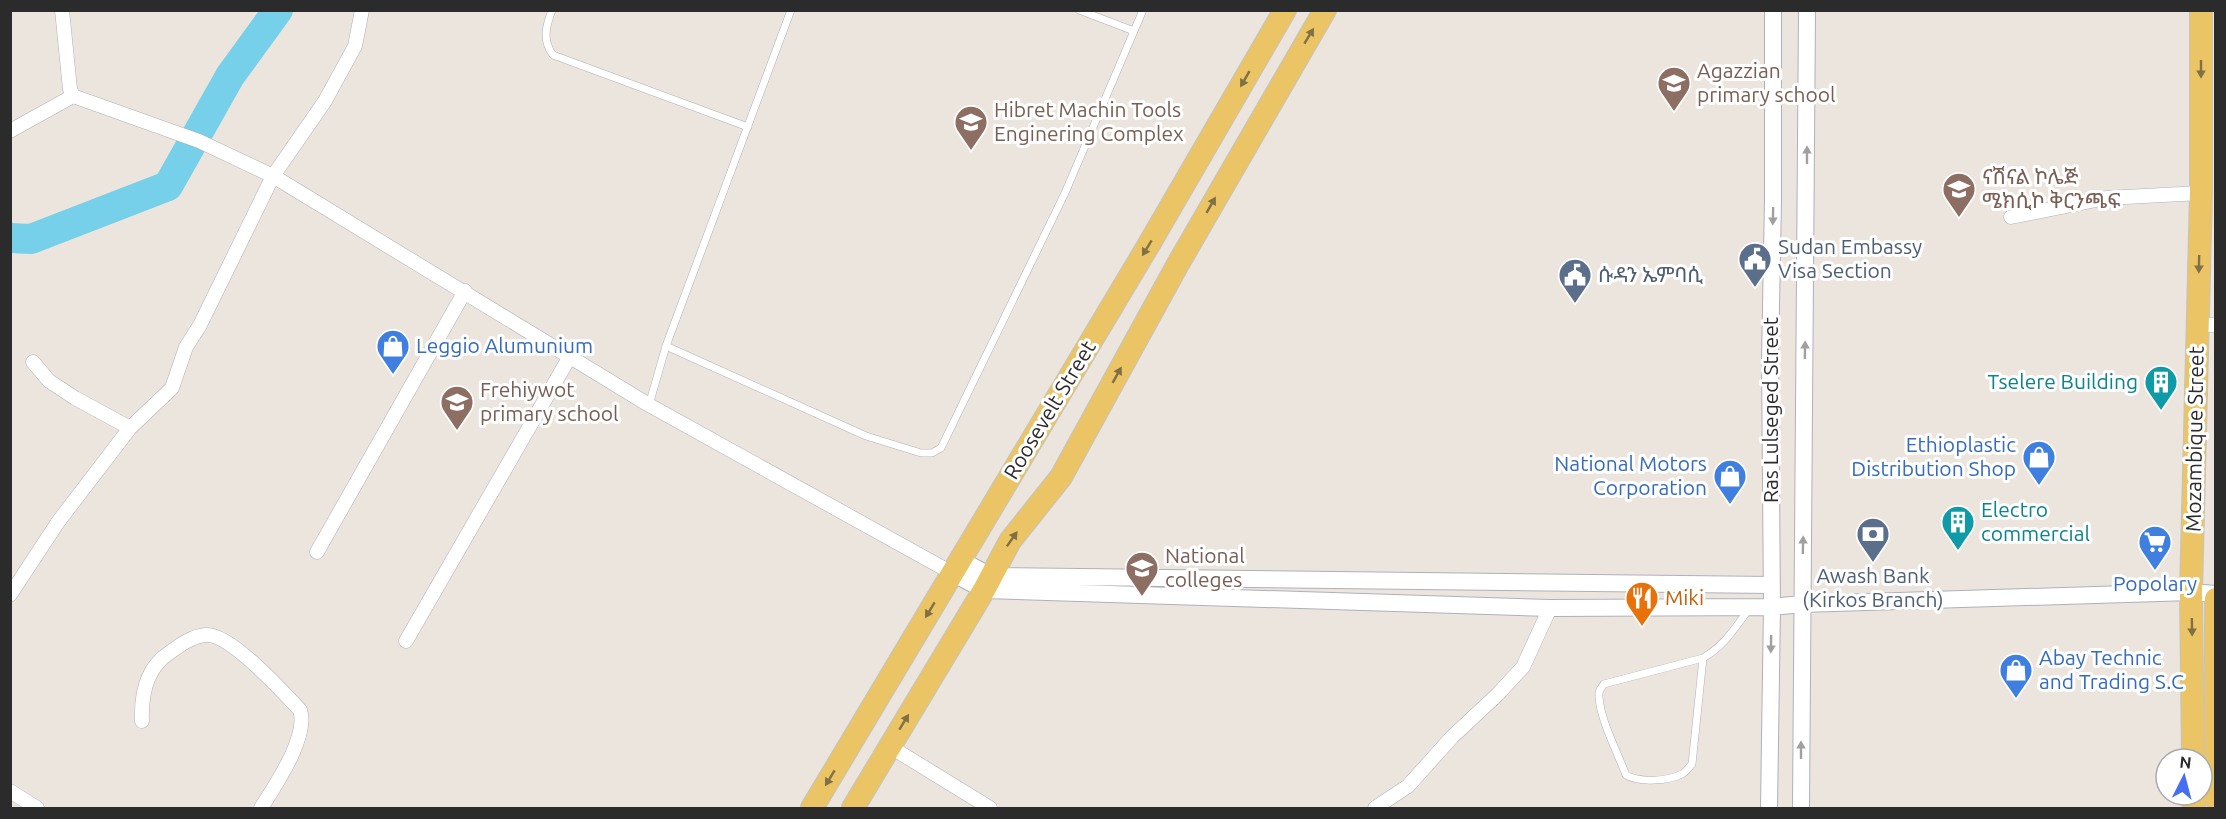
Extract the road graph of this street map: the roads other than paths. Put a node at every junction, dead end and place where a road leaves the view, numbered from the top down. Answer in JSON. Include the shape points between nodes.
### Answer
{"nodes":[{"id":1,"x":62,"y":10,"type":"edge"},
{"id":2,"x":362,"y":10,"type":"edge"},
{"id":3,"x":552,"y":10,"type":"edge"},
{"id":4,"x":791,"y":10,"type":"edge"},
{"id":5,"x":1079,"y":10,"type":"edge"},
{"id":6,"x":1143,"y":10,"type":"edge"},
{"id":7,"x":1285,"y":10,"type":"edge"},
{"id":8,"x":1325,"y":10,"type":"edge"},
{"id":9,"x":1773,"y":10,"type":"edge"},
{"id":10,"x":1807,"y":10,"type":"edge"},
{"id":11,"x":2201,"y":10,"type":"edge"},
{"id":12,"x":1134,"y":31,"type":"junction"},
{"id":13,"x":73,"y":96,"type":"junction"},
{"id":14,"x":748,"y":127,"type":"junction"},
{"id":15,"x":10,"y":131,"type":"edge"},
{"id":16,"x":273,"y":176,"type":"junction"},
{"id":17,"x":2201,"y":193,"type":"junction"},
{"id":18,"x":2011,"y":217,"type":"dead end"},
{"id":19,"x":465,"y":291,"type":"junction"},
{"id":20,"x":2207,"y":325,"type":"edge"},
{"id":21,"x":666,"y":346,"type":"junction"},
{"id":22,"x":569,"y":358,"type":"junction"},
{"id":23,"x":33,"y":362,"type":"dead end"},
{"id":24,"x":649,"y":405,"type":"junction"},
{"id":25,"x":130,"y":428,"type":"junction"},
{"id":26,"x":316,"y":552,"type":"dead end"},
{"id":27,"x":956,"y":566,"type":"junction"},
{"id":28,"x":987,"y":583,"type":"junction"},
{"id":29,"x":1771,"y":585,"type":"junction"},
{"id":30,"x":2192,"y":592,"type":"junction"},
{"id":31,"x":2216,"y":594,"type":"edge"},
{"id":32,"x":10,"y":595,"type":"edge"},
{"id":33,"x":2216,"y":599,"type":"edge"},
{"id":34,"x":1802,"y":604,"type":"junction"},
{"id":35,"x":1750,"y":607,"type":"junction"},
{"id":36,"x":1772,"y":607,"type":"junction"},
{"id":37,"x":1550,"y":608,"type":"junction"},
{"id":38,"x":406,"y":641,"type":"dead end"},
{"id":39,"x":1703,"y":658,"type":"junction"},
{"id":40,"x":142,"y":722,"type":"dead end"},
{"id":41,"x":889,"y":746,"type":"junction"},
{"id":42,"x":2193,"y":747,"type":"edge"},
{"id":43,"x":10,"y":791,"type":"edge"},
{"id":44,"x":2216,"y":799,"type":"edge"},
{"id":45,"x":37,"y":808,"type":"edge"},
{"id":46,"x":261,"y":808,"type":"edge"},
{"id":47,"x":812,"y":808,"type":"edge"},
{"id":48,"x":853,"y":808,"type":"edge"},
{"id":49,"x":986,"y":808,"type":"edge"},
{"id":50,"x":1375,"y":808,"type":"edge"},
{"id":51,"x":1769,"y":808,"type":"edge"},
{"id":52,"x":1801,"y":808,"type":"edge"}],
"edges":[{"from":1,"to":13,"type":"street"},
{"from":2,"to":16,"type":"street","via":[[355,46],[325,101]]},
{"from":3,"to":14,"type":"lane","via":[[545,38],[553,55]]},
{"from":4,"to":14,"type":"lane"},
{"from":5,"to":12,"type":"lane"},
{"from":6,"to":12,"type":"lane"},
{"from":7,"to":27,"type":"main road","name":"Roosevelt Street","one_way":true,"via":[[1149,246]]},
{"from":28,"to":8,"type":"main road","name":"Roosevelt Street","one_way":true,"via":[[1010,541],[1061,477]]},
{"from":9,"to":29,"type":"street","name":"Ras Lulseged Street","one_way":true},
{"from":34,"to":10,"type":"street","name":"Ras Lulseged Street","one_way":true},
{"from":11,"to":17,"type":"main road","name":"Mozambique Street","one_way":true},
{"from":12,"to":21,"type":"lane","via":[[1065,193],[941,448],[921,453],[866,436]]},
{"from":13,"to":15,"type":"street"},
{"from":13,"to":16,"type":"street","via":[[199,141]]},
{"from":14,"to":21,"type":"lane"},
{"from":16,"to":19,"type":"street"},
{"from":16,"to":25,"type":"street","via":[[186,346],[175,383]]},
{"from":17,"to":18,"type":"street","via":[[2106,198]]},
{"from":17,"to":20,"type":"main road","name":"Mozambique Street","one_way":true},
{"from":19,"to":22,"type":"street"},
{"from":19,"to":26,"type":"street"},
{"from":20,"to":30,"type":"main road","name":"Mozambique Street"},
{"from":21,"to":24,"type":"lane"},
{"from":22,"to":24,"type":"street"},
{"from":22,"to":38,"type":"street"},
{"from":23,"to":25,"type":"street","via":[[49,381]]},
{"from":24,"to":27,"type":"street"},
{"from":25,"to":32,"type":"street","via":[[58,522]]},
{"from":27,"to":28,"type":"street"},
{"from":27,"to":47,"type":"main road","name":"Roosevelt Street","one_way":true},
{"from":28,"to":29,"type":"street"},
{"from":28,"to":37,"type":"street"},
{"from":41,"to":28,"type":"main road","name":"Roosevelt Street","one_way":true},
{"from":29,"to":36,"type":"street","name":"Ras Lulseged Street"},
{"from":30,"to":31,"type":"street"},
{"from":30,"to":34,"type":"street"},
{"from":30,"to":42,"type":"main road","name":"Mozambique Street","one_way":true},
{"from":33,"to":44,"type":"main road"},
{"from":34,"to":36,"type":"street"},
{"from":52,"to":34,"type":"street","name":"Ras Lulseged Street","one_way":true},
{"from":35,"to":36,"type":"street"},
{"from":35,"to":37,"type":"street"},
{"from":35,"to":39,"type":"lane","via":[[1725,641]]},
{"from":36,"to":51,"type":"street","name":"Ras Lulseged Street","one_way":true},
{"from":37,"to":50,"type":"street","via":[[1522,667],[1408,786]]},
{"from":39,"to":39,"type":"lane","via":[[1604,684],[1600,689],[1606,724],[1626,775],[1654,780],[1682,774],[1692,764]]},
{"from":40,"to":46,"type":"street","via":[[141,703],[147,679],[160,659],[197,636],[217,636],[254,664],[303,718],[302,730],[279,780]]},
{"from":41,"to":48,"type":"main road","name":"Roosevelt Street"},
{"from":41,"to":49,"type":"street"},
{"from":43,"to":45,"type":"street"}]}
